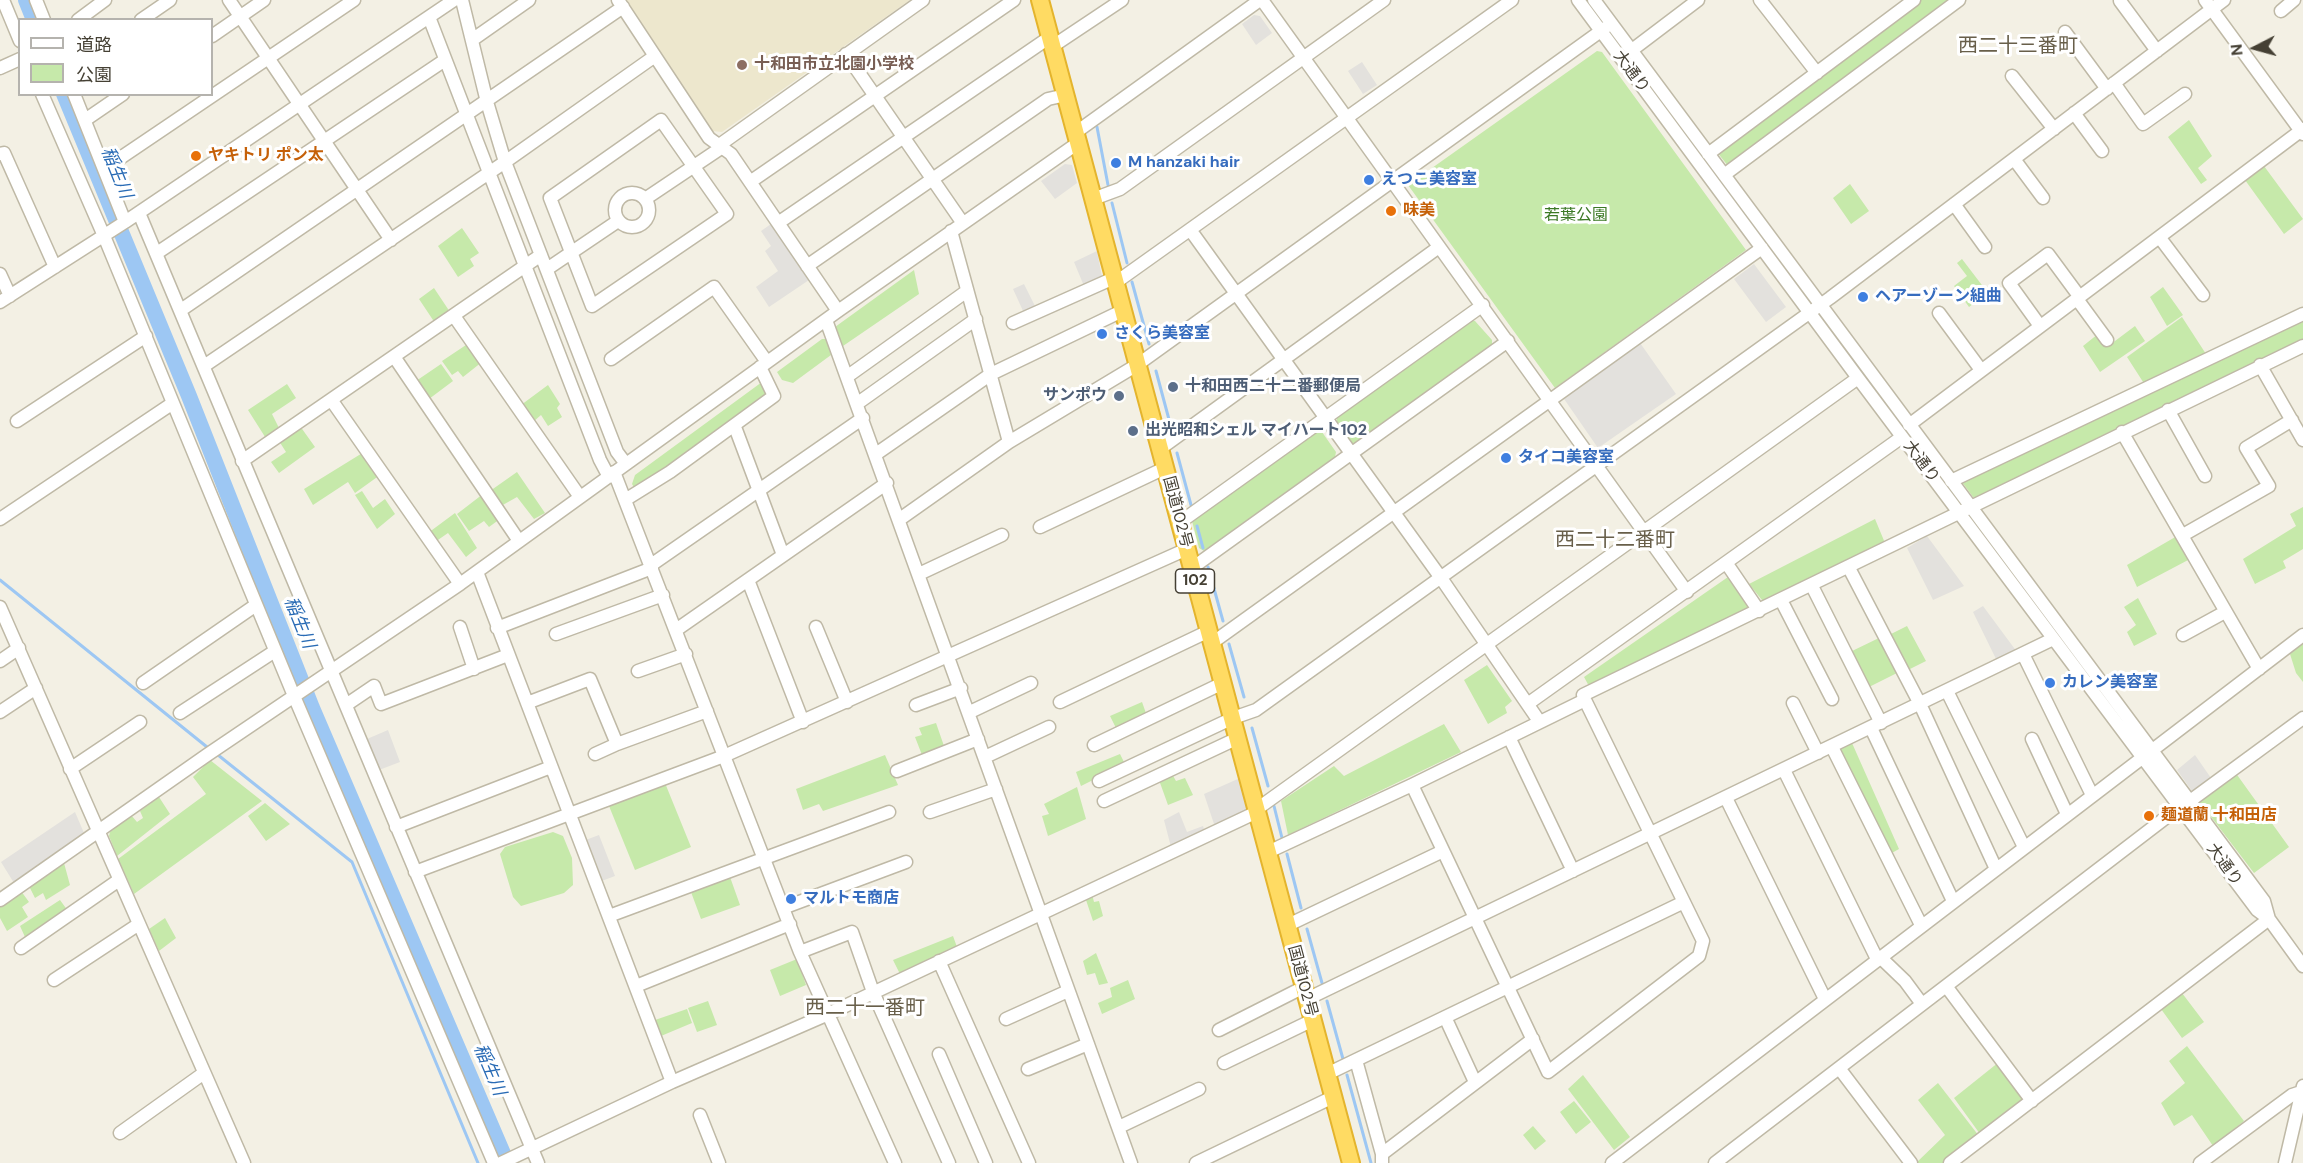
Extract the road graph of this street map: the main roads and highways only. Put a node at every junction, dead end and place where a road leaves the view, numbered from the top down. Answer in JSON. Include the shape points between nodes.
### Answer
{"nodes":[{"id":1,"x":1040,"y":0,"type":"edge"},
{"id":2,"x":1351,"y":1163,"type":"edge"}],
"edges":[{"from":1,"to":2,"type":"highway","name":"国道102号","number":"102"}]}
